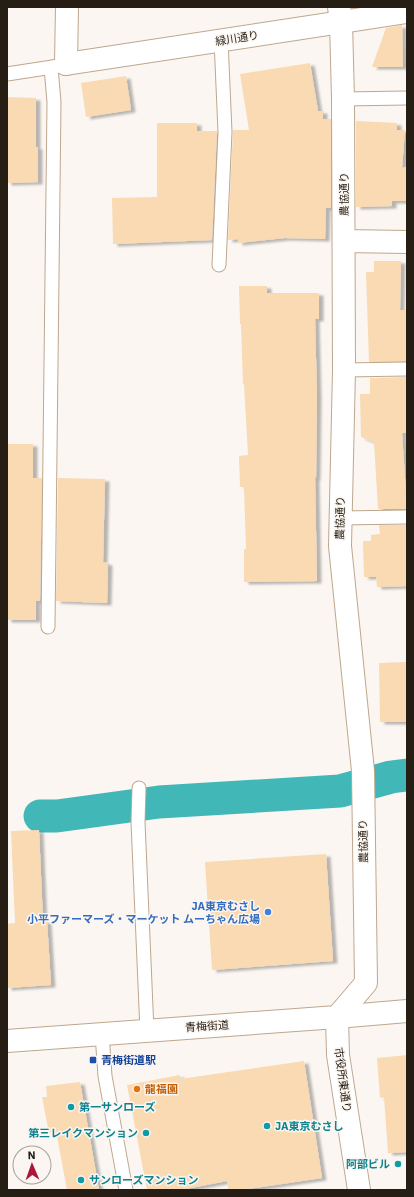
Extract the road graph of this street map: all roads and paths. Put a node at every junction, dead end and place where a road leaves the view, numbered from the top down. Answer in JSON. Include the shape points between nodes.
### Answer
{"nodes":[{"id":1,"x":67,"y":7,"type":"edge"},
{"id":2,"x":407,"y":12,"type":"edge"},
{"id":3,"x":340,"y":15,"type":"edge"},
{"id":4,"x":221,"y":40,"type":"junction"},
{"id":5,"x":58,"y":66,"type":"junction"},
{"id":6,"x":7,"y":74,"type":"edge"},
{"id":7,"x":407,"y":98,"type":"edge"},
{"id":8,"x":343,"y":99,"type":"junction"},
{"id":9,"x":344,"y":241,"type":"junction"},
{"id":10,"x":407,"y":242,"type":"edge"},
{"id":11,"x":219,"y":265,"type":"dead end"},
{"id":12,"x":407,"y":369,"type":"edge"},
{"id":13,"x":344,"y":370,"type":"junction"},
{"id":14,"x":407,"y":517,"type":"edge"},
{"id":15,"x":340,"y":518,"type":"junction"},
{"id":16,"x":48,"y":627,"type":"dead end"},
{"id":17,"x":139,"y":788,"type":"dead end"},
{"id":18,"x":407,"y":1011,"type":"edge"},
{"id":19,"x":337,"y":1017,"type":"junction"},
{"id":20,"x":147,"y":1030,"type":"junction"},
{"id":21,"x":102,"y":1034,"type":"junction"},
{"id":22,"x":7,"y":1041,"type":"edge"},
{"id":23,"x":126,"y":1190,"type":"edge"},
{"id":24,"x":359,"y":1190,"type":"edge"}],
"edges":[{"from":1,"to":5,"type":"street"},
{"from":2,"to":3,"type":"street","name":"緑川通り"},
{"from":3,"to":4,"type":"street","name":"緑川通り"},
{"from":3,"to":8,"type":"street","name":"農協通り"},
{"from":4,"to":5,"type":"street","name":"緑川通り"},
{"from":4,"to":11,"type":"lane","via":[[225,132]]},
{"from":5,"to":6,"type":"lane"},
{"from":5,"to":16,"type":"lane","via":[[54,102]]},
{"from":7,"to":8,"type":"lane"},
{"from":8,"to":9,"type":"street","name":"農協通り"},
{"from":9,"to":10,"type":"street"},
{"from":9,"to":13,"type":"street","name":"農協通り"},
{"from":12,"to":13,"type":"lane"},
{"from":13,"to":15,"type":"street","name":"農協通り"},
{"from":14,"to":15,"type":"lane"},
{"from":15,"to":19,"type":"street","name":"農協通り","via":[[340,546],[363,771],[366,983]]},
{"from":17,"to":20,"type":"lane","via":[[138,822]]},
{"from":18,"to":19,"type":"street","name":"青梅街道"},
{"from":19,"to":20,"type":"street","name":"青梅街道"},
{"from":19,"to":24,"type":"street","name":"市役所東通り","via":[[338,1055]]},
{"from":20,"to":21,"type":"street","name":"青梅街道"},
{"from":21,"to":22,"type":"street","name":"青梅街道"},
{"from":21,"to":23,"type":"lane","via":[[104,1076]]}]}
